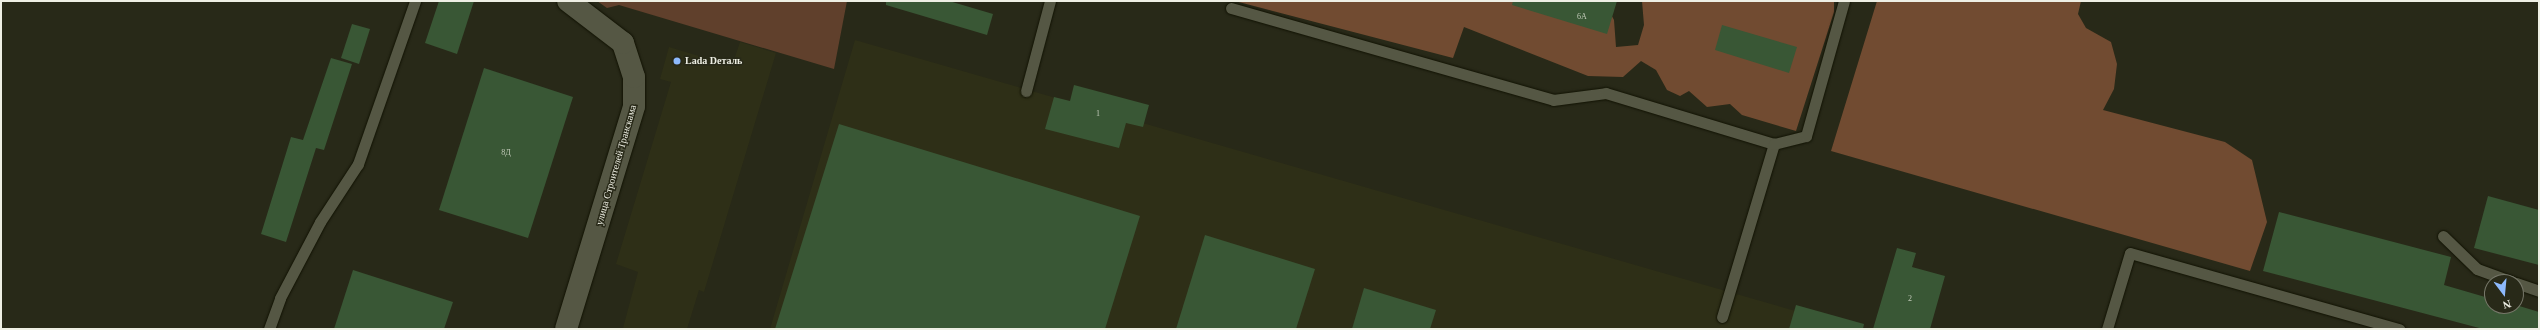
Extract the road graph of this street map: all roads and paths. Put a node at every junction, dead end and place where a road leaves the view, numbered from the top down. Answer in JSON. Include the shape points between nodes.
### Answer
{"nodes":[{"id":1,"x":415,"y":1,"type":"edge"},
{"id":2,"x":568,"y":1,"type":"edge"},
{"id":3,"x":1050,"y":1,"type":"edge"},
{"id":4,"x":1844,"y":1,"type":"edge"},
{"id":5,"x":1231,"y":8,"type":"dead end"},
{"id":6,"x":1026,"y":91,"type":"dead end"},
{"id":7,"x":1774,"y":144,"type":"junction"},
{"id":8,"x":2443,"y":236,"type":"dead end"},
{"id":9,"x":2492,"y":274,"type":"edge"},
{"id":10,"x":2524,"y":285,"type":"edge"},
{"id":11,"x":2539,"y":291,"type":"edge"},
{"id":12,"x":1722,"y":317,"type":"dead end"},
{"id":13,"x":269,"y":329,"type":"edge"},
{"id":14,"x":566,"y":329,"type":"edge"},
{"id":15,"x":2107,"y":329,"type":"edge"},
{"id":16,"x":2399,"y":329,"type":"edge"}],
"edges":[{"from":1,"to":13,"type":"lane","via":[[358,164],[332,200],[316,229],[280,298]]},
{"from":2,"to":14,"type":"street","name":"улица Строителей Транскама","via":[[623,43],[634,77],[634,106]]},
{"from":3,"to":6,"type":"lane"},
{"from":4,"to":7,"type":"lane","via":[[1806,136]]},
{"from":5,"to":7,"type":"lane","via":[[1553,100],[1606,93]]},
{"from":7,"to":12,"type":"lane"},
{"from":8,"to":9,"type":"lane","via":[[2477,269]]},
{"from":10,"to":11,"type":"lane"},
{"from":15,"to":16,"type":"lane","via":[[2130,253]]}]}
